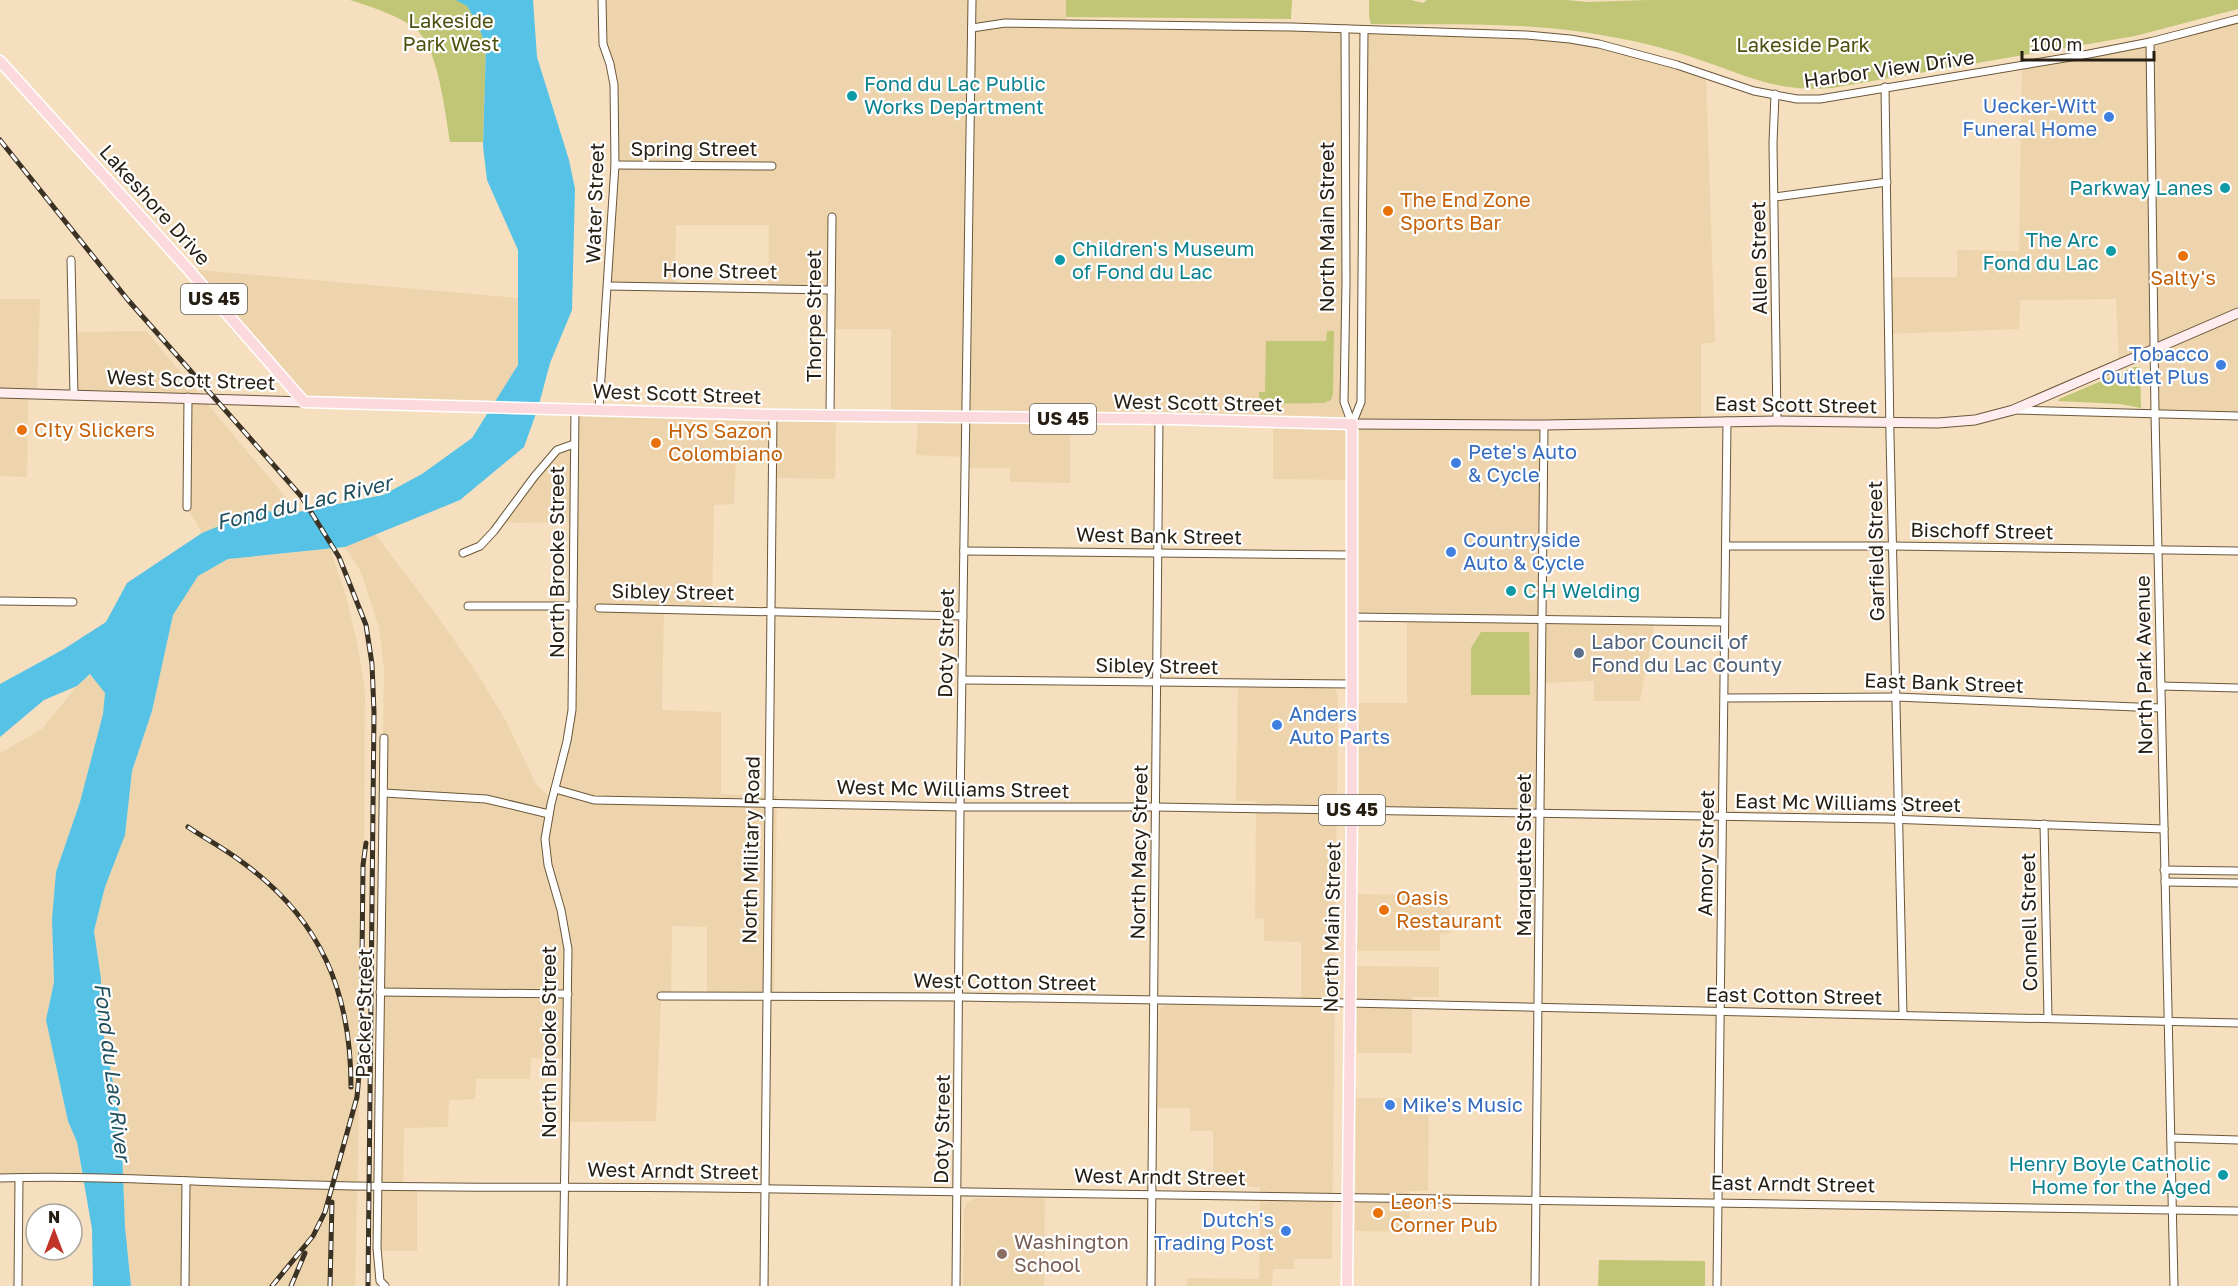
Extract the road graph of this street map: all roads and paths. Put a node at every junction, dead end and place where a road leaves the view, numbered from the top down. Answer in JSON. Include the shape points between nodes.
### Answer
{"nodes":[{"id":1,"x":602,"y":0,"type":"edge"},
{"id":2,"x":972,"y":0,"type":"edge"},
{"id":3,"x":2238,"y":19,"type":"edge"},
{"id":4,"x":972,"y":28,"type":"junction"},
{"id":5,"x":1345,"y":29,"type":"junction"},
{"id":6,"x":1364,"y":30,"type":"junction"},
{"id":7,"x":2150,"y":42,"type":"junction"},
{"id":8,"x":0,"y":61,"type":"edge"},
{"id":9,"x":1885,"y":87,"type":"junction"},
{"id":10,"x":1775,"y":94,"type":"junction"},
{"id":11,"x":615,"y":165,"type":"junction"},
{"id":12,"x":772,"y":166,"type":"dead end"},
{"id":13,"x":1887,"y":182,"type":"junction"},
{"id":14,"x":1775,"y":197,"type":"junction"},
{"id":15,"x":832,"y":217,"type":"dead end"},
{"id":16,"x":71,"y":260,"type":"dead end"},
{"id":17,"x":608,"y":286,"type":"junction"},
{"id":18,"x":831,"y":290,"type":"junction"},
{"id":19,"x":2238,"y":313,"type":"edge"},
{"id":20,"x":2154,"y":348,"type":"junction"},
{"id":21,"x":0,"y":393,"type":"edge"},
{"id":22,"x":74,"y":395,"type":"junction"},
{"id":23,"x":188,"y":397,"type":"junction"},
{"id":24,"x":304,"y":402,"type":"junction"},
{"id":25,"x":575,"y":408,"type":"junction"},
{"id":26,"x":599,"y":409,"type":"junction"},
{"id":27,"x":2013,"y":410,"type":"junction"},
{"id":28,"x":2155,"y":414,"type":"junction"},
{"id":29,"x":773,"y":415,"type":"junction"},
{"id":30,"x":830,"y":415,"type":"junction"},
{"id":31,"x":2238,"y":416,"type":"edge"},
{"id":32,"x":965,"y":418,"type":"junction"},
{"id":33,"x":1159,"y":419,"type":"junction"},
{"id":34,"x":1727,"y":421,"type":"junction"},
{"id":35,"x":1777,"y":421,"type":"junction"},
{"id":36,"x":1352,"y":424,"type":"junction"},
{"id":37,"x":1890,"y":424,"type":"junction"},
{"id":38,"x":1544,"y":425,"type":"junction"},
{"id":39,"x":574,"y":444,"type":"junction"},
{"id":40,"x":187,"y":507,"type":"dead end"},
{"id":41,"x":1726,"y":546,"type":"junction"},
{"id":42,"x":1893,"y":546,"type":"junction"},
{"id":43,"x":2158,"y":550,"type":"junction"},
{"id":44,"x":964,"y":551,"type":"junction"},
{"id":45,"x":2238,"y":551,"type":"edge"},
{"id":46,"x":463,"y":553,"type":"dead end"},
{"id":47,"x":1158,"y":553,"type":"junction"},
{"id":48,"x":1353,"y":555,"type":"junction"},
{"id":49,"x":0,"y":601,"type":"edge"},
{"id":50,"x":73,"y":602,"type":"dead end"},
{"id":51,"x":468,"y":606,"type":"dead end"},
{"id":52,"x":573,"y":606,"type":"junction"},
{"id":53,"x":599,"y":608,"type":"dead end"},
{"id":54,"x":772,"y":610,"type":"junction"},
{"id":55,"x":963,"y":616,"type":"junction"},
{"id":56,"x":1352,"y":617,"type":"junction"},
{"id":57,"x":1542,"y":619,"type":"junction"},
{"id":58,"x":1724,"y":622,"type":"junction"},
{"id":59,"x":962,"y":680,"type":"junction"},
{"id":60,"x":1158,"y":682,"type":"junction"},
{"id":61,"x":1352,"y":684,"type":"junction"},
{"id":62,"x":2161,"y":686,"type":"junction"},
{"id":63,"x":2238,"y":688,"type":"edge"},
{"id":64,"x":1896,"y":697,"type":"junction"},
{"id":65,"x":1725,"y":698,"type":"junction"},
{"id":66,"x":2162,"y":708,"type":"junction"},
{"id":67,"x":384,"y":738,"type":"dead end"},
{"id":68,"x":555,"y":789,"type":"junction"},
{"id":69,"x":384,"y":793,"type":"junction"},
{"id":70,"x":768,"y":803,"type":"junction"},
{"id":71,"x":960,"y":807,"type":"junction"},
{"id":72,"x":1156,"y":807,"type":"junction"},
{"id":73,"x":1352,"y":811,"type":"junction"},
{"id":74,"x":549,"y":814,"type":"junction"},
{"id":75,"x":1540,"y":815,"type":"junction"},
{"id":76,"x":1724,"y":816,"type":"junction"},
{"id":77,"x":1899,"y":819,"type":"junction"},
{"id":78,"x":2044,"y":825,"type":"junction"},
{"id":79,"x":2164,"y":829,"type":"junction"},
{"id":80,"x":2164,"y":870,"type":"junction"},
{"id":81,"x":2238,"y":871,"type":"edge"},
{"id":82,"x":2165,"y":882,"type":"junction"},
{"id":83,"x":2238,"y":883,"type":"edge"},
{"id":84,"x":380,"y":992,"type":"junction"},
{"id":85,"x":568,"y":994,"type":"junction"},
{"id":86,"x":661,"y":996,"type":"dead end"},
{"id":87,"x":765,"y":996,"type":"junction"},
{"id":88,"x":960,"y":997,"type":"junction"},
{"id":89,"x":1153,"y":1000,"type":"junction"},
{"id":90,"x":1349,"y":1003,"type":"junction"},
{"id":91,"x":1539,"y":1007,"type":"junction"},
{"id":92,"x":1721,"y":1011,"type":"junction"},
{"id":93,"x":1903,"y":1015,"type":"junction"},
{"id":94,"x":2048,"y":1018,"type":"junction"},
{"id":95,"x":2168,"y":1021,"type":"junction"},
{"id":96,"x":2238,"y":1023,"type":"edge"},
{"id":97,"x":2171,"y":1138,"type":"junction"},
{"id":98,"x":2238,"y":1140,"type":"edge"},
{"id":99,"x":0,"y":1178,"type":"edge"},
{"id":100,"x":19,"y":1178,"type":"junction"},
{"id":101,"x":186,"y":1181,"type":"junction"},
{"id":102,"x":378,"y":1186,"type":"junction"},
{"id":103,"x":564,"y":1186,"type":"junction"},
{"id":104,"x":764,"y":1188,"type":"junction"},
{"id":105,"x":958,"y":1191,"type":"junction"},
{"id":106,"x":1151,"y":1193,"type":"junction"},
{"id":107,"x":1347,"y":1196,"type":"junction"},
{"id":108,"x":1536,"y":1197,"type":"junction"},
{"id":109,"x":1718,"y":1199,"type":"junction"},
{"id":110,"x":2173,"y":1209,"type":"junction"},
{"id":111,"x":2238,"y":1211,"type":"edge"},
{"id":112,"x":18,"y":1286,"type":"edge"},
{"id":113,"x":185,"y":1286,"type":"edge"},
{"id":114,"x":385,"y":1286,"type":"edge"},
{"id":115,"x":563,"y":1286,"type":"edge"},
{"id":116,"x":764,"y":1286,"type":"edge"},
{"id":117,"x":956,"y":1286,"type":"edge"},
{"id":118,"x":1151,"y":1286,"type":"edge"},
{"id":119,"x":1347,"y":1286,"type":"edge"},
{"id":120,"x":1535,"y":1286,"type":"edge"},
{"id":121,"x":1717,"y":1286,"type":"edge"},
{"id":122,"x":2174,"y":1286,"type":"edge"}],
"edges":[{"from":1,"to":11,"type":"street","name":"Water Street","via":[[603,44],[614,86]]},
{"from":2,"to":4,"type":"street","name":"Doty Street"},
{"from":3,"to":7,"type":"street","name":"Harbor View Drive"},
{"from":4,"to":5,"type":"street","name":"Harbor View Drive","via":[[1005,23]]},
{"from":4,"to":32,"type":"street","name":"Doty Street"},
{"from":5,"to":6,"type":"street","name":"Harbor View Drive"},
{"from":5,"to":36,"type":"street","name":"North Main Street","via":[[1344,402]]},
{"from":6,"to":10,"type":"street","name":"Harbor View Drive","via":[[1570,39],[1635,53],[1754,91]]},
{"from":6,"to":36,"type":"street","name":"North Main Street","via":[[1360,402]]},
{"from":7,"to":9,"type":"street","name":"Harbor View Drive"},
{"from":7,"to":20,"type":"street","name":"North Park Avenue"},
{"from":8,"to":24,"type":"main road","name":"Lakeshore Drive","number":"US 45"},
{"from":9,"to":10,"type":"street","name":"Harbor View Drive","via":[[1820,99]]},
{"from":9,"to":13,"type":"street","name":"Garfield Street"},
{"from":10,"to":14,"type":"street","name":"Allen Street"},
{"from":11,"to":12,"type":"street","name":"Spring Street"},
{"from":11,"to":17,"type":"street","name":"Water Street"},
{"from":13,"to":14,"type":"street"},
{"from":13,"to":37,"type":"street","name":"Garfield Street"},
{"from":14,"to":35,"type":"street","name":"Allen Street"},
{"from":15,"to":18,"type":"street","name":"Thorpe Street"},
{"from":16,"to":22,"type":"street"},
{"from":17,"to":18,"type":"street","name":"Hone Street"},
{"from":17,"to":26,"type":"street","name":"Water Street"},
{"from":18,"to":30,"type":"street","name":"Thorpe Street"},
{"from":19,"to":20,"type":"main road"},
{"from":20,"to":27,"type":"main road"},
{"from":20,"to":28,"type":"street","name":"North Park Avenue"},
{"from":21,"to":22,"type":"main road","name":"West Scott Street"},
{"from":22,"to":23,"type":"main road","name":"West Scott Street"},
{"from":23,"to":24,"type":"main road","name":"West Scott Street"},
{"from":23,"to":40,"type":"street"},
{"from":24,"to":25,"type":"main road","name":"West Scott Street","number":"US 45"},
{"from":25,"to":26,"type":"main road","name":"West Scott Street","number":"US 45"},
{"from":25,"to":39,"type":"street","name":"North Brooke Street"},
{"from":26,"to":29,"type":"main road","name":"West Scott Street","number":"US 45"},
{"from":27,"to":28,"type":"street","name":"East Scott Street"},
{"from":27,"to":37,"type":"main road","name":"East Scott Street","via":[[1975,420]]},
{"from":28,"to":31,"type":"street","name":"East Scott Street"},
{"from":28,"to":43,"type":"street","name":"North Park Avenue"},
{"from":29,"to":30,"type":"main road","name":"West Scott Street","number":"US 45"},
{"from":29,"to":54,"type":"street","name":"North Military Road"},
{"from":30,"to":32,"type":"main road","name":"West Scott Street","number":"US 45"},
{"from":32,"to":33,"type":"main road","name":"West Scott Street","number":"US 45"},
{"from":32,"to":44,"type":"street","name":"Doty Street"},
{"from":33,"to":36,"type":"main road","name":"West Scott Street","number":"US 45"},
{"from":33,"to":47,"type":"street","name":"North Macy Street"},
{"from":34,"to":35,"type":"main road","name":"East Scott Street"},
{"from":34,"to":38,"type":"main road","name":"East Scott Street"},
{"from":34,"to":41,"type":"street","name":"Amory Street"},
{"from":35,"to":37,"type":"main road","name":"East Scott Street"},
{"from":36,"to":38,"type":"main road","name":"East Scott Street"},
{"from":36,"to":48,"type":"main road","name":"North Main Street","number":"US 45"},
{"from":37,"to":42,"type":"street","name":"Garfield Street"},
{"from":38,"to":57,"type":"street","name":"Marquette Street"},
{"from":39,"to":46,"type":"street","via":[[557,450],[494,531],[480,546]]},
{"from":39,"to":52,"type":"street","name":"North Brooke Street"},
{"from":41,"to":42,"type":"street","name":"Bischoff Street"},
{"from":41,"to":58,"type":"street","name":"Amory Street"},
{"from":42,"to":43,"type":"street","name":"Bischoff Street"},
{"from":42,"to":64,"type":"street","name":"Garfield Street"},
{"from":43,"to":45,"type":"street","name":"Bischoff Street"},
{"from":43,"to":62,"type":"street","name":"North Park Avenue"},
{"from":44,"to":47,"type":"street","name":"West Bank Street"},
{"from":44,"to":55,"type":"street","name":"Doty Street"},
{"from":47,"to":48,"type":"street","name":"West Bank Street"},
{"from":47,"to":60,"type":"street","name":"North Macy Street"},
{"from":48,"to":56,"type":"main road","name":"North Main Street","number":"US 45"},
{"from":49,"to":50,"type":"street"},
{"from":51,"to":52,"type":"street"},
{"from":52,"to":68,"type":"street","name":"North Brooke Street","via":[[570,728]]},
{"from":53,"to":54,"type":"street","name":"Sibley Street"},
{"from":54,"to":55,"type":"street","name":"Sibley Street"},
{"from":54,"to":70,"type":"street","name":"North Military Road"},
{"from":55,"to":59,"type":"street","name":"Doty Street"},
{"from":56,"to":57,"type":"street"},
{"from":56,"to":61,"type":"main road","name":"North Main Street","number":"US 45"},
{"from":57,"to":58,"type":"street"},
{"from":57,"to":75,"type":"street","name":"Marquette Street"},
{"from":58,"to":65,"type":"street","name":"Amory Street"},
{"from":59,"to":60,"type":"street","name":"Sibley Street"},
{"from":59,"to":71,"type":"street","name":"Doty Street"},
{"from":60,"to":61,"type":"street","name":"Sibley Street"},
{"from":60,"to":72,"type":"street","name":"North Macy Street"},
{"from":61,"to":73,"type":"main road","name":"North Main Street","number":"US 45"},
{"from":62,"to":63,"type":"street"},
{"from":62,"to":66,"type":"street","name":"North Park Avenue"},
{"from":64,"to":65,"type":"street","name":"East Bank Street"},
{"from":64,"to":66,"type":"street","name":"East Bank Street"},
{"from":64,"to":77,"type":"street","name":"Garfield Street"},
{"from":65,"to":76,"type":"street","name":"Amory Street"},
{"from":66,"to":79,"type":"street","name":"North Park Avenue"},
{"from":67,"to":69,"type":"street","name":"Packer Street"},
{"from":68,"to":70,"type":"street","name":"West Mc Williams Street","via":[[594,800]]},
{"from":68,"to":74,"type":"street","name":"North Brooke Street"},
{"from":69,"to":74,"type":"street","via":[[486,799]]},
{"from":69,"to":84,"type":"street","name":"Packer Street"},
{"from":70,"to":71,"type":"street","name":"West Mc Williams Street"},
{"from":70,"to":87,"type":"street","name":"North Military Road"},
{"from":71,"to":72,"type":"street","name":"West Mc Williams Street"},
{"from":71,"to":88,"type":"street","name":"Doty Street"},
{"from":72,"to":73,"type":"street","name":"West Mc Williams Street"},
{"from":72,"to":89,"type":"street","name":"North Macy Street"},
{"from":73,"to":75,"type":"street","name":"East Mc Williams Street"},
{"from":73,"to":90,"type":"main road","name":"North Main Street","number":"US 45"},
{"from":74,"to":85,"type":"street","name":"North Brooke Street","via":[[546,854],[568,949]]},
{"from":75,"to":76,"type":"street","name":"East Mc Williams Street"},
{"from":75,"to":91,"type":"street","name":"Marquette Street"},
{"from":76,"to":77,"type":"street","name":"East Mc Williams Street"},
{"from":76,"to":92,"type":"street","name":"Amory Street"},
{"from":77,"to":78,"type":"street","name":"East Mc Williams Street"},
{"from":77,"to":93,"type":"street","name":"Garfield Street"},
{"from":78,"to":79,"type":"street","name":"East Mc Williams Street"},
{"from":78,"to":94,"type":"street","name":"Connell Street"},
{"from":79,"to":80,"type":"street","name":"North Park Avenue"},
{"from":80,"to":81,"type":"street"},
{"from":80,"to":82,"type":"street","name":"North Park Avenue"},
{"from":82,"to":83,"type":"street"},
{"from":82,"to":95,"type":"street","name":"North Park Avenue"},
{"from":84,"to":85,"type":"street"},
{"from":84,"to":102,"type":"street","name":"Packer Street"},
{"from":85,"to":103,"type":"street","name":"North Brooke Street"},
{"from":86,"to":87,"type":"street","name":"West Cotton Street"},
{"from":87,"to":88,"type":"street","name":"West Cotton Street"},
{"from":87,"to":104,"type":"street","name":"North Military Road"},
{"from":88,"to":89,"type":"street","name":"West Cotton Street"},
{"from":88,"to":105,"type":"street","name":"Doty Street"},
{"from":89,"to":90,"type":"street","name":"West Cotton Street"},
{"from":89,"to":106,"type":"street","name":"North Macy Street"},
{"from":90,"to":91,"type":"street","name":"East Cotton Street"},
{"from":90,"to":107,"type":"main road","name":"North Main Street","number":"US 45"},
{"from":91,"to":92,"type":"street","name":"East Cotton Street"},
{"from":91,"to":108,"type":"street","name":"Marquette Street"},
{"from":92,"to":93,"type":"street","name":"East Cotton Street"},
{"from":92,"to":109,"type":"street","name":"Amory Street"},
{"from":93,"to":94,"type":"street","name":"East Cotton Street"},
{"from":94,"to":95,"type":"street","name":"East Cotton Street"},
{"from":95,"to":96,"type":"street","name":"East Cotton Street"},
{"from":95,"to":97,"type":"street","name":"North Park Avenue"},
{"from":97,"to":98,"type":"street"},
{"from":97,"to":110,"type":"street","name":"North Park Avenue"},
{"from":99,"to":100,"type":"street","name":"West Arndt Street"},
{"from":100,"to":101,"type":"street","name":"West Arndt Street"},
{"from":100,"to":112,"type":"street"},
{"from":101,"to":102,"type":"street","name":"West Arndt Street"},
{"from":101,"to":113,"type":"street"},
{"from":102,"to":103,"type":"street","name":"West Arndt Street"},
{"from":102,"to":114,"type":"street","name":"Packer Street","via":[[378,1272]]},
{"from":103,"to":104,"type":"street","name":"West Arndt Street"},
{"from":103,"to":115,"type":"street","name":"North Brooke Street"},
{"from":104,"to":105,"type":"street","name":"West Arndt Street"},
{"from":104,"to":116,"type":"street","name":"North Military Road"},
{"from":105,"to":106,"type":"street","name":"West Arndt Street"},
{"from":105,"to":117,"type":"street","name":"Doty Street"},
{"from":106,"to":107,"type":"street","name":"West Arndt Street"},
{"from":106,"to":118,"type":"street","name":"North Macy Street"},
{"from":107,"to":108,"type":"street","name":"East Arndt Street"},
{"from":107,"to":119,"type":"main road","name":"North Main Street","number":"US 45"},
{"from":108,"to":109,"type":"street","name":"East Arndt Street"},
{"from":108,"to":120,"type":"street","name":"Marquette Street"},
{"from":109,"to":110,"type":"street","name":"East Arndt Street"},
{"from":109,"to":121,"type":"street","name":"Amory Street"},
{"from":110,"to":111,"type":"street","name":"East Arndt Street"},
{"from":110,"to":122,"type":"street","name":"North Park Avenue"}]}
